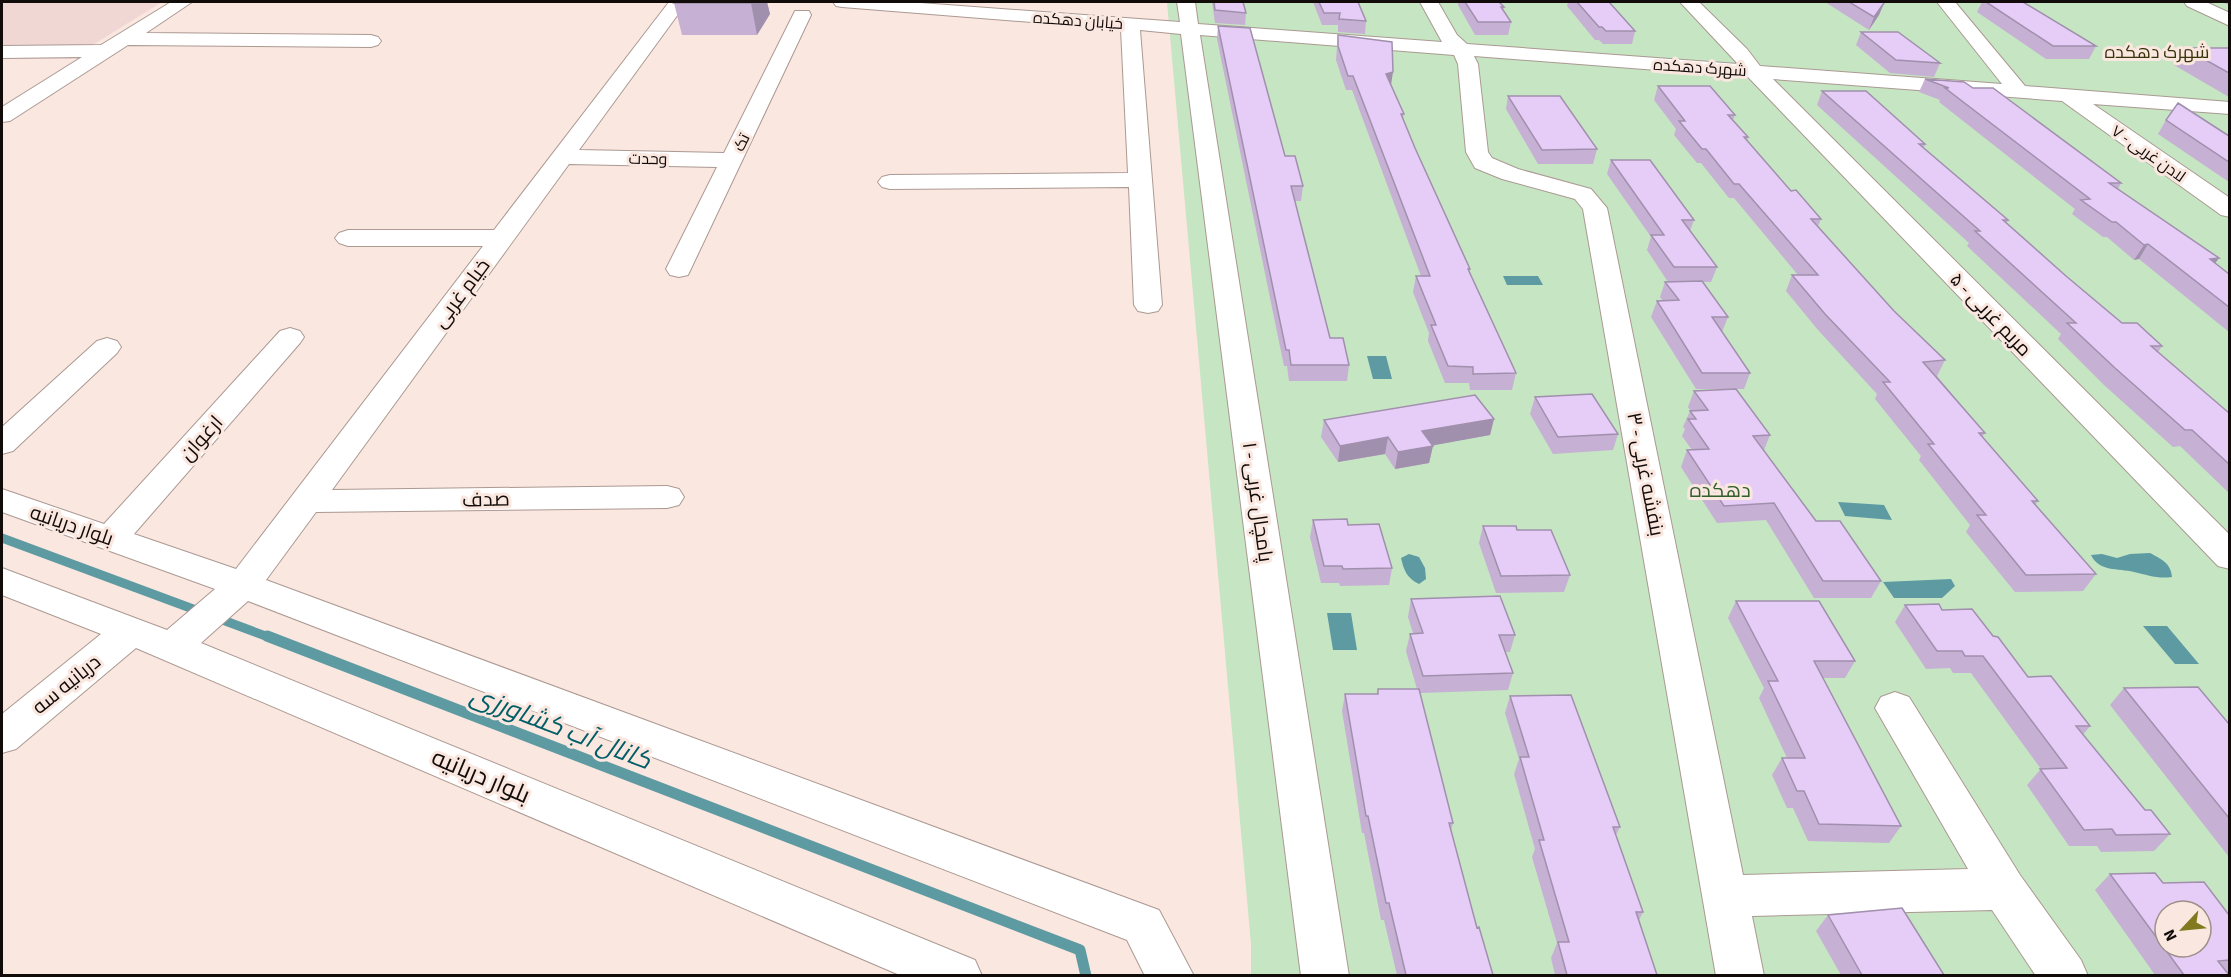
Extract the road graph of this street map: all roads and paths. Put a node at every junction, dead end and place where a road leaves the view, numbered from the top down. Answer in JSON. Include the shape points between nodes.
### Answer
{"nodes":[{"id":1,"x":183,"y":2,"type":"edge"},
{"id":2,"x":678,"y":2,"type":"edge"},
{"id":3,"x":842,"y":2,"type":"edge"},
{"id":4,"x":1429,"y":2,"type":"edge"},
{"id":5,"x":1689,"y":2,"type":"edge"},
{"id":6,"x":1946,"y":2,"type":"edge"},
{"id":7,"x":2193,"y":2,"type":"edge"},
{"id":8,"x":802,"y":15,"type":"dead end"},
{"id":9,"x":1183,"y":20,"type":"edge"},
{"id":10,"x":2229,"y":21,"type":"edge"},
{"id":11,"x":1130,"y":24,"type":"junction"},
{"id":12,"x":122,"y":39,"type":"junction"},
{"id":13,"x":371,"y":41,"type":"dead end"},
{"id":14,"x":1462,"y":50,"type":"junction"},
{"id":15,"x":103,"y":51,"type":"junction"},
{"id":16,"x":2,"y":52,"type":"edge"},
{"id":17,"x":1754,"y":71,"type":"junction"},
{"id":18,"x":39,"y":81,"type":"junction"},
{"id":19,"x":12,"y":88,"type":"dead end"},
{"id":20,"x":2019,"y":92,"type":"junction"},
{"id":21,"x":2068,"y":96,"type":"junction"},
{"id":22,"x":2229,"y":108,"type":"edge"},
{"id":23,"x":2,"y":116,"type":"edge"},
{"id":24,"x":563,"y":157,"type":"junction"},
{"id":25,"x":733,"y":160,"type":"junction"},
{"id":26,"x":1140,"y":180,"type":"junction"},
{"id":27,"x":891,"y":182,"type":"dead end"},
{"id":28,"x":2229,"y":210,"type":"edge"},
{"id":29,"x":348,"y":238,"type":"dead end"},
{"id":30,"x":502,"y":238,"type":"junction"},
{"id":31,"x":679,"y":269,"type":"dead end"},
{"id":32,"x":1148,"y":305,"type":"dead end"},
{"id":33,"x":290,"y":337,"type":"dead end"},
{"id":34,"x":107,"y":346,"type":"dead end"},
{"id":35,"x":2,"y":444,"type":"edge"},
{"id":36,"x":667,"y":497,"type":"dead end"},
{"id":37,"x":2,"y":500,"type":"edge"},
{"id":38,"x":305,"y":501,"type":"junction"},
{"id":39,"x":111,"y":538,"type":"junction"},
{"id":40,"x":2229,"y":557,"type":"edge"},
{"id":41,"x":2,"y":581,"type":"edge"},
{"id":42,"x":243,"y":585,"type":"junction"},
{"id":43,"x":130,"y":631,"type":"junction"},
{"id":44,"x":172,"y":647,"type":"junction"},
{"id":45,"x":1895,"y":708,"type":"dead end"},
{"id":46,"x":2,"y":737,"type":"edge"},
{"id":47,"x":2004,"y":889,"type":"junction"},
{"id":48,"x":1725,"y":896,"type":"junction"},
{"id":49,"x":958,"y":975,"type":"edge"},
{"id":50,"x":1170,"y":975,"type":"edge"},
{"id":51,"x":1325,"y":975,"type":"edge"},
{"id":52,"x":1740,"y":975,"type":"edge"},
{"id":53,"x":2064,"y":975,"type":"edge"}],
"edges":[{"from":1,"to":12,"type":"street"},
{"from":2,"to":24,"type":"street","name":"خیام غربی"},
{"from":3,"to":11,"type":"street","name":"خیابان دهکده"},
{"from":4,"to":14,"type":"street","via":[[1449,38]]},
{"from":5,"to":17,"type":"street","name":"مریم غربی - ۵"},
{"from":6,"to":20,"type":"street"},
{"from":7,"to":10,"type":"street"},
{"from":8,"to":25,"type":"street","name":"تک"},
{"from":9,"to":11,"type":"street","name":"خیابان دهکده"},
{"from":9,"to":14,"type":"street","name":"شهرک دهکده"},
{"from":9,"to":51,"type":"street","name":"پامچال غربی - ۱"},
{"from":11,"to":26,"type":"street"},
{"from":12,"to":13,"type":"street"},
{"from":12,"to":15,"type":"street"},
{"from":14,"to":17,"type":"street","name":"شهرک دهکده"},
{"from":14,"to":48,"type":"street","name":"بنفشه غربی - ۳","via":[[1468,64],[1477,152],[1483,163],[1583,194],[1595,208]]},
{"from":15,"to":16,"type":"street"},
{"from":15,"to":18,"type":"street","via":[[75,70]]},
{"from":17,"to":20,"type":"street","name":"شهرک دهکده"},
{"from":17,"to":40,"type":"street","name":"مریم غربی - ۵"},
{"from":18,"to":19,"type":"street"},
{"from":18,"to":23,"type":"street"},
{"from":20,"to":21,"type":"street","name":"شهرک دهکده"},
{"from":21,"to":22,"type":"street","name":"شهرک دهکده"},
{"from":21,"to":28,"type":"street","name":"لادن غربی - ۷"},
{"from":24,"to":25,"type":"street","name":"وحدت"},
{"from":24,"to":30,"type":"street","name":"خیام غربی"},
{"from":25,"to":31,"type":"street","name":"تک"},
{"from":26,"to":27,"type":"street"},
{"from":26,"to":32,"type":"street"},
{"from":29,"to":30,"type":"street"},
{"from":30,"to":38,"type":"street","name":"خیام غربی"},
{"from":33,"to":39,"type":"street","name":"ارغوان"},
{"from":34,"to":35,"type":"street"},
{"from":36,"to":38,"type":"street","name":"صدف"},
{"from":37,"to":39,"type":"street","name":"بلوار دریانیه"},
{"from":38,"to":42,"type":"street","name":"خیام غربی"},
{"from":39,"to":42,"type":"street","name":"بلوار دریانیه"},
{"from":41,"to":43,"type":"street","name":"بلوار دریانیه"},
{"from":42,"to":44,"type":"street","name":"خیام غربی"},
{"from":42,"to":50,"type":"street","name":"بلوار دریانیه","via":[[1143,925]]},
{"from":43,"to":44,"type":"street","name":"بلوار دریانیه"},
{"from":43,"to":46,"type":"street","name":"دریانیه سه"},
{"from":44,"to":49,"type":"street","name":"بلوار دریانیه"},
{"from":45,"to":47,"type":"street"},
{"from":47,"to":48,"type":"street"},
{"from":47,"to":53,"type":"street"},
{"from":48,"to":52,"type":"street","name":"بنفشه غربی - ۳"}]}
